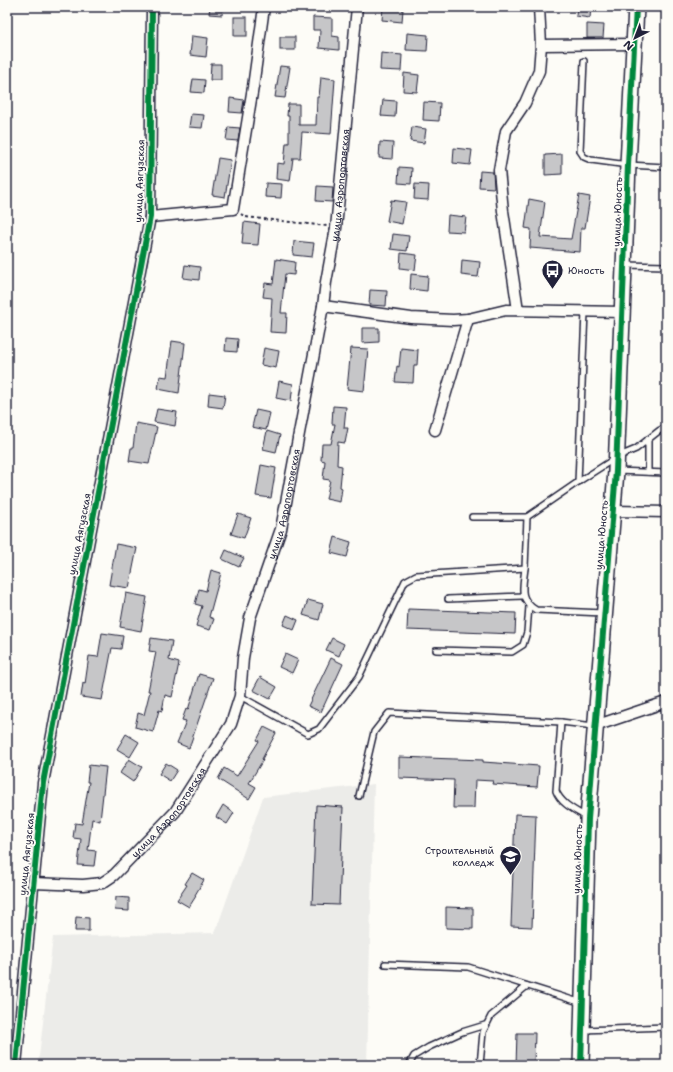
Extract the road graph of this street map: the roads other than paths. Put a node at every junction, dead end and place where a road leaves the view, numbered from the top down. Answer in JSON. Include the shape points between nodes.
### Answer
{"nodes":[{"id":1,"x":152,"y":7,"type":"edge"},
{"id":2,"x":264,"y":7,"type":"edge"},
{"id":3,"x":357,"y":7,"type":"edge"},
{"id":4,"x":539,"y":7,"type":"edge"},
{"id":5,"x":636,"y":7,"type":"edge"},
{"id":6,"x":634,"y":44,"type":"junction"},
{"id":7,"x":541,"y":45,"type":"junction"},
{"id":8,"x":584,"y":61,"type":"dead end"},
{"id":9,"x":628,"y":165,"type":"junction"},
{"id":10,"x":666,"y":168,"type":"edge"},
{"id":11,"x":150,"y":217,"type":"junction"},
{"id":12,"x":625,"y":265,"type":"junction"},
{"id":13,"x":666,"y":266,"type":"edge"},
{"id":14,"x":323,"y":306,"type":"junction"},
{"id":15,"x":518,"y":310,"type":"junction"},
{"id":16,"x":586,"y":312,"type":"junction"},
{"id":17,"x":623,"y":312,"type":"junction"},
{"id":18,"x":468,"y":319,"type":"junction"},
{"id":19,"x":666,"y":427,"type":"edge"},
{"id":20,"x":435,"y":430,"type":"dead end"},
{"id":21,"x":648,"y":439,"type":"junction"},
{"id":22,"x":617,"y":464,"type":"junction"},
{"id":23,"x":648,"y":472,"type":"junction"},
{"id":24,"x":666,"y":473,"type":"edge"},
{"id":25,"x":578,"y":482,"type":"junction"},
{"id":26,"x":614,"y":511,"type":"junction"},
{"id":27,"x":666,"y":512,"type":"edge"},
{"id":28,"x":472,"y":517,"type":"dead end"},
{"id":29,"x":527,"y":517,"type":"junction"},
{"id":30,"x":525,"y":568,"type":"junction"},
{"id":31,"x":523,"y":596,"type":"junction"},
{"id":32,"x":448,"y":599,"type":"dead end"},
{"id":33,"x":530,"y":606,"type":"junction"},
{"id":34,"x":604,"y":614,"type":"junction"},
{"id":35,"x":436,"y":650,"type":"dead end"},
{"id":36,"x":240,"y":696,"type":"junction"},
{"id":37,"x":666,"y":702,"type":"edge"},
{"id":38,"x":561,"y":722,"type":"junction"},
{"id":39,"x":595,"y":726,"type":"junction"},
{"id":40,"x":359,"y":796,"type":"dead end"},
{"id":41,"x":588,"y":819,"type":"junction"},
{"id":42,"x":33,"y":883,"type":"junction"},
{"id":43,"x":385,"y":964,"type":"dead end"},
{"id":44,"x":527,"y":986,"type":"junction"},
{"id":45,"x":583,"y":1004,"type":"junction"},
{"id":46,"x":486,"y":1025,"type":"junction"},
{"id":47,"x":666,"y":1027,"type":"edge"},
{"id":48,"x":581,"y":1030,"type":"junction"},
{"id":49,"x":16,"y":1065,"type":"edge"},
{"id":50,"x":409,"y":1065,"type":"edge"},
{"id":51,"x":480,"y":1065,"type":"edge"},
{"id":52,"x":581,"y":1065,"type":"edge"}],
"edges":[{"from":1,"to":11,"type":"street","name":"улица Аягузская"},
{"from":2,"to":11,"type":"street","via":[[233,209]]},
{"from":3,"to":14,"type":"street","name":"улица Аэропортовская","via":[[336,228]]},
{"from":4,"to":7,"type":"street"},
{"from":5,"to":6,"type":"street","name":"улица Юность"},
{"from":6,"to":7,"type":"street"},
{"from":6,"to":9,"type":"street","name":"улица Юность"},
{"from":7,"to":15,"type":"street","via":[[539,71],[525,103],[506,131],[499,170]]},
{"from":8,"to":9,"type":"lane","via":[[580,151],[584,157],[591,160]]},
{"from":9,"to":10,"type":"lane"},
{"from":9,"to":12,"type":"street","name":"улица Юность"},
{"from":11,"to":42,"type":"street","name":"улица Аягузская","via":[[43,783]]},
{"from":12,"to":13,"type":"lane"},
{"from":12,"to":17,"type":"street","name":"улица Юность"},
{"from":14,"to":18,"type":"street","via":[[411,318]]},
{"from":14,"to":36,"type":"street","name":"улица Аэропортовская","via":[[281,530],[250,618]]},
{"from":15,"to":16,"type":"street"},
{"from":15,"to":18,"type":"street","via":[[506,310]]},
{"from":16,"to":17,"type":"street"},
{"from":16,"to":25,"type":"lane"},
{"from":17,"to":22,"type":"street","name":"улица Юность"},
{"from":18,"to":20,"type":"street"},
{"from":19,"to":21,"type":"lane"},
{"from":21,"to":22,"type":"lane"},
{"from":21,"to":23,"type":"lane"},
{"from":22,"to":23,"type":"lane"},
{"from":22,"to":25,"type":"lane"},
{"from":22,"to":26,"type":"street","name":"улица Юность"},
{"from":23,"to":24,"type":"lane"},
{"from":25,"to":29,"type":"lane"},
{"from":26,"to":27,"type":"street"},
{"from":26,"to":34,"type":"street","name":"улица Юность"},
{"from":28,"to":29,"type":"lane"},
{"from":29,"to":30,"type":"lane"},
{"from":30,"to":31,"type":"lane"},
{"from":30,"to":36,"type":"lane","via":[[416,575],[405,581],[359,677],[319,729],[308,734]]},
{"from":31,"to":32,"type":"lane"},
{"from":31,"to":33,"type":"lane"},
{"from":33,"to":34,"type":"lane","via":[[536,610]]},
{"from":33,"to":35,"type":"lane","via":[[523,645],[512,652]]},
{"from":34,"to":39,"type":"street","name":"улица Юность"},
{"from":36,"to":42,"type":"street","name":"улица Аэропортовская","via":[[231,724],[175,812],[114,875],[102,883],[82,885]]},
{"from":37,"to":39,"type":"street"},
{"from":38,"to":39,"type":"lane"},
{"from":38,"to":40,"type":"lane","via":[[389,714],[374,732]]},
{"from":38,"to":41,"type":"lane","via":[[556,791],[563,802]]},
{"from":39,"to":41,"type":"street","name":"улица Юность"},
{"from":41,"to":45,"type":"street","name":"улица Юность"},
{"from":42,"to":49,"type":"street","name":"улица Аягузская"},
{"from":43,"to":44,"type":"lane","via":[[468,967]]},
{"from":44,"to":45,"type":"lane"},
{"from":44,"to":46,"type":"lane","via":[[490,1016]]},
{"from":45,"to":48,"type":"street","name":"улица Юность"},
{"from":46,"to":50,"type":"lane","via":[[462,1032],[429,1047],[414,1056]]},
{"from":46,"to":51,"type":"lane"},
{"from":47,"to":48,"type":"lane"},
{"from":48,"to":52,"type":"street","name":"улица Юность"}]}
